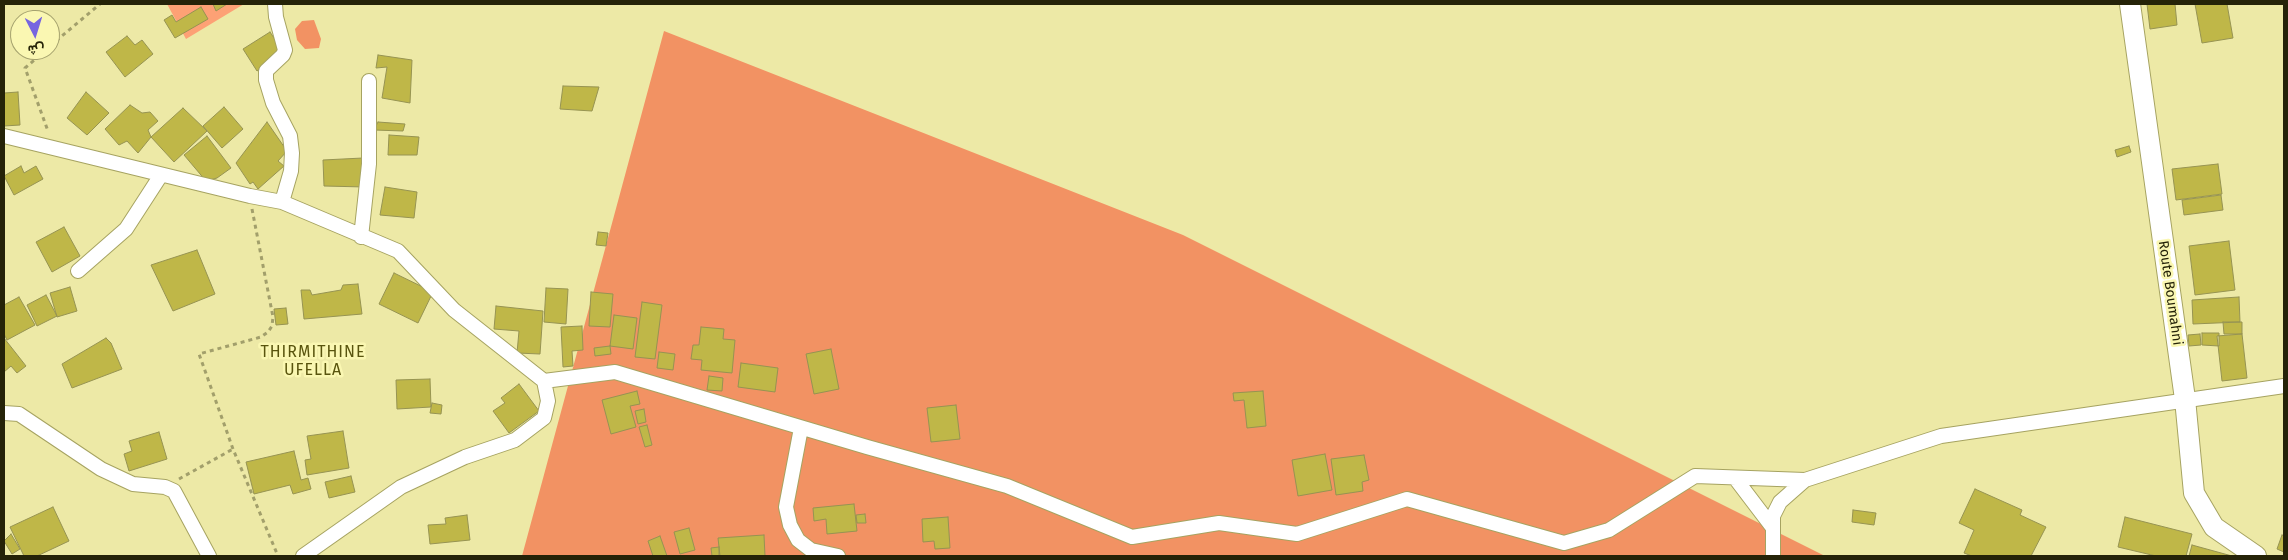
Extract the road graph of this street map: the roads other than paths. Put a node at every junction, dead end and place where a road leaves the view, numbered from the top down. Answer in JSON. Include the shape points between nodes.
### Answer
{"nodes":[{"id":1,"x":275,"y":4,"type":"edge"},
{"id":2,"x":2130,"y":4,"type":"edge"},
{"id":3,"x":369,"y":81,"type":"dead end"},
{"id":4,"x":4,"y":136,"type":"edge"},
{"id":5,"x":160,"y":174,"type":"junction"},
{"id":6,"x":282,"y":202,"type":"junction"},
{"id":7,"x":361,"y":237,"type":"junction"},
{"id":8,"x":78,"y":272,"type":"dead end"},
{"id":9,"x":544,"y":382,"type":"junction"},
{"id":10,"x":2284,"y":386,"type":"edge"},
{"id":11,"x":2184,"y":399,"type":"junction"},
{"id":12,"x":4,"y":413,"type":"edge"},
{"id":13,"x":801,"y":428,"type":"junction"},
{"id":14,"x":1735,"y":478,"type":"junction"},
{"id":15,"x":1805,"y":480,"type":"junction"},
{"id":16,"x":1773,"y":528,"type":"junction"},
{"id":17,"x":209,"y":556,"type":"edge"},
{"id":18,"x":303,"y":556,"type":"edge"},
{"id":19,"x":838,"y":556,"type":"edge"},
{"id":20,"x":1773,"y":556,"type":"edge"},
{"id":21,"x":2256,"y":556,"type":"edge"}],
"edges":[{"from":1,"to":6,"type":"street","via":[[285,50],[266,71],[266,80],[273,103],[290,136],[292,153],[291,171]]},
{"from":2,"to":11,"type":"main road","name":"Route Boumahni"},
{"from":3,"to":7,"type":"street","via":[[368,164]]},
{"from":4,"to":5,"type":"street"},
{"from":5,"to":6,"type":"street"},
{"from":5,"to":8,"type":"street","via":[[126,229]]},
{"from":6,"to":7,"type":"street"},
{"from":7,"to":9,"type":"street","via":[[398,251],[454,310]]},
{"from":9,"to":13,"type":"street","via":[[615,372]]},
{"from":9,"to":18,"type":"street","via":[[548,401],[544,418],[515,440],[465,457],[401,487]]},
{"from":10,"to":11,"type":"street"},
{"from":11,"to":15,"type":"street","via":[[1941,436]]},
{"from":11,"to":21,"type":"main road","name":"Route Boumahni","via":[[2194,493],[2214,528]]},
{"from":12,"to":17,"type":"street","via":[[19,414],[101,469],[133,484],[166,487],[174,491]]},
{"from":13,"to":14,"type":"street","via":[[1007,486],[1132,537],[1219,523],[1297,534],[1407,499],[1564,543],[1609,530],[1695,476]]},
{"from":13,"to":19,"type":"street","via":[[786,507],[790,525],[798,540],[811,550]]},
{"from":14,"to":15,"type":"street"},
{"from":14,"to":16,"type":"street"},
{"from":15,"to":16,"type":"street","via":[[1780,502],[1773,516]]},
{"from":16,"to":20,"type":"street"}]}
